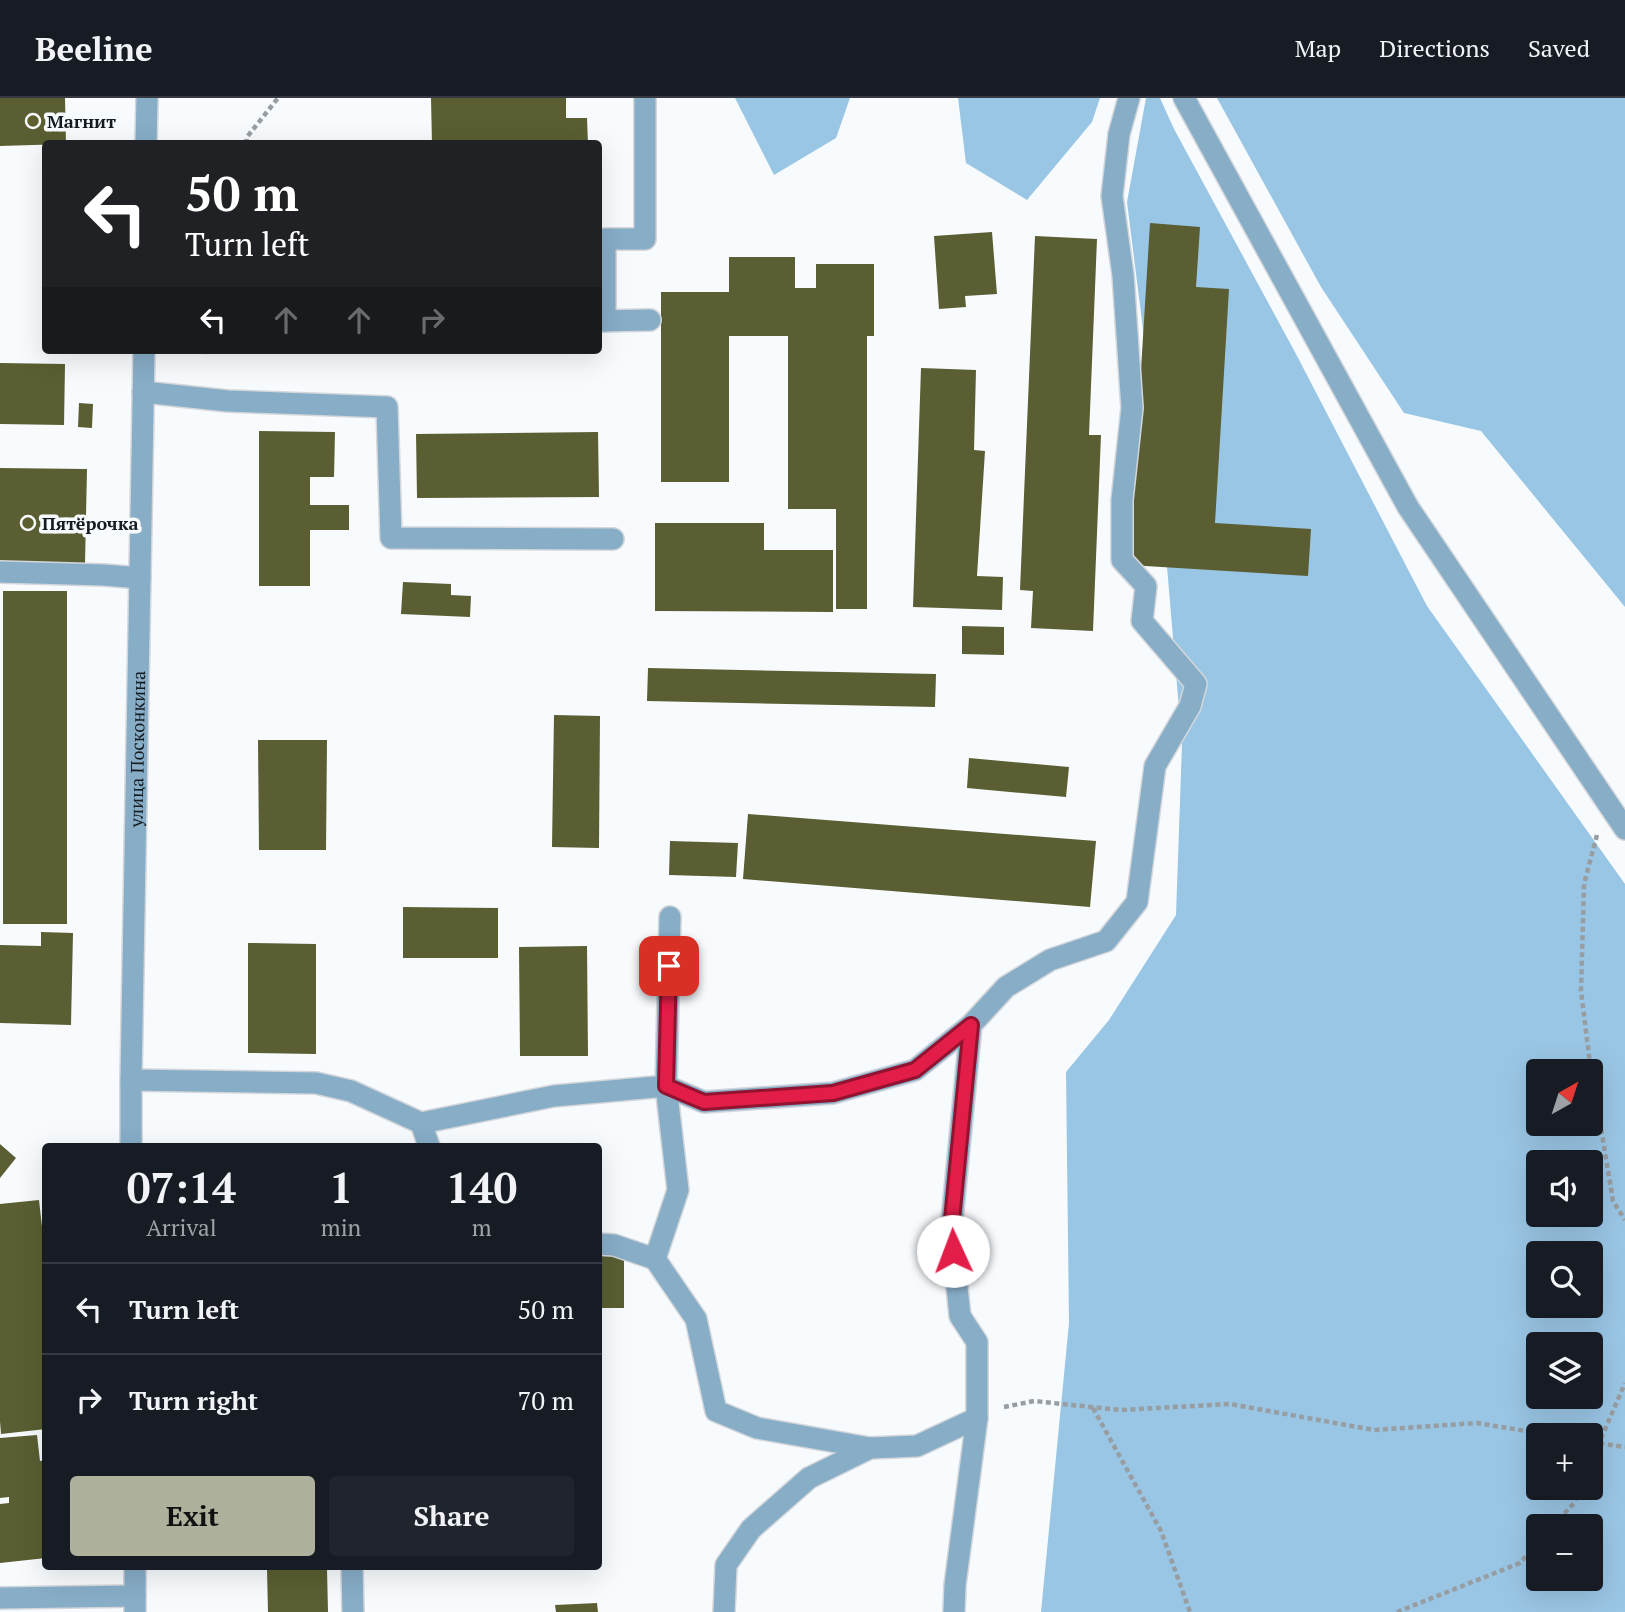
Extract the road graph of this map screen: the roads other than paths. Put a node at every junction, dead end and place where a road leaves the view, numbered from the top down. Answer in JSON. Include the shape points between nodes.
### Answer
{"nodes":[{"id":1,"x":147,"y":98,"type":"edge"},
{"id":2,"x":645,"y":98,"type":"edge"},
{"id":3,"x":1129,"y":98,"type":"edge"},
{"id":4,"x":1184,"y":98,"type":"edge"},
{"id":5,"x":146,"y":140,"type":"edge"},
{"id":6,"x":650,"y":320,"type":"dead end"},
{"id":7,"x":602,"y":321,"type":"edge"},
{"id":8,"x":144,"y":354,"type":"edge"},
{"id":9,"x":143,"y":392,"type":"junction"},
{"id":10,"x":613,"y":539,"type":"dead end"},
{"id":11,"x":0,"y":572,"type":"edge"},
{"id":12,"x":139,"y":578,"type":"junction"},
{"id":13,"x":1625,"y":829,"type":"edge"},
{"id":14,"x":670,"y":918,"type":"dead end"},
{"id":15,"x":971,"y":1025,"type":"junction"},
{"id":16,"x":131,"y":1080,"type":"junction"},
{"id":17,"x":666,"y":1086,"type":"junction"},
{"id":18,"x":421,"y":1123,"type":"junction"},
{"id":19,"x":131,"y":1143,"type":"edge"},
{"id":20,"x":428,"y":1143,"type":"edge"},
{"id":21,"x":602,"y":1244,"type":"edge"},
{"id":22,"x":655,"y":1259,"type":"junction"},
{"id":23,"x":978,"y":1418,"type":"junction"},
{"id":24,"x":870,"y":1448,"type":"junction"},
{"id":25,"x":135,"y":1570,"type":"edge"},
{"id":26,"x":352,"y":1570,"type":"edge"},
{"id":27,"x":0,"y":1598,"type":"edge"},
{"id":28,"x":135,"y":1604,"type":"edge"},
{"id":29,"x":353,"y":1612,"type":"edge"},
{"id":30,"x":724,"y":1612,"type":"edge"},
{"id":31,"x":954,"y":1612,"type":"edge"}],
"edges":[{"from":1,"to":5,"type":"street"},
{"from":2,"to":7,"type":"street","via":[[645,239],[605,239]]},
{"from":3,"to":15,"type":"street","via":[[1119,134],[1112,196],[1123,275],[1132,408],[1122,500],[1122,560],[1146,586],[1142,621],[1196,684],[1190,706],[1155,766],[1137,902],[1107,941],[1050,960],[1006,986]]},
{"from":4,"to":13,"type":"street","via":[[1408,507]]},
{"from":6,"to":7,"type":"street"},
{"from":8,"to":9,"type":"street","name":"улица Посконкина"},
{"from":9,"to":10,"type":"street","via":[[228,401],[387,407],[391,538]]},
{"from":9,"to":12,"type":"street","name":"улица Посконкина"},
{"from":11,"to":12,"type":"street"},
{"from":12,"to":16,"type":"street","name":"улица Посконкина"},
{"from":14,"to":17,"type":"street"},
{"from":15,"to":17,"type":"street","via":[[915,1070],[833,1093],[704,1102]]},
{"from":15,"to":23,"type":"street","via":[[951,1230],[960,1316],[977,1342]]},
{"from":16,"to":18,"type":"street","via":[[316,1083],[351,1091]]},
{"from":16,"to":19,"type":"street","name":"улица Посконкина"},
{"from":17,"to":18,"type":"street","via":[[554,1096]]},
{"from":17,"to":22,"type":"street","via":[[678,1191]]},
{"from":18,"to":20,"type":"street"},
{"from":21,"to":22,"type":"street"},
{"from":22,"to":24,"type":"street","via":[[696,1319],[716,1411],[757,1428]]},
{"from":23,"to":24,"type":"street","via":[[917,1446]]},
{"from":23,"to":31,"type":"street"},
{"from":24,"to":30,"type":"street","via":[[809,1478],[751,1529],[726,1565]]},
{"from":25,"to":28,"type":"street"},
{"from":26,"to":29,"type":"street"},
{"from":27,"to":28,"type":"street"}]}
